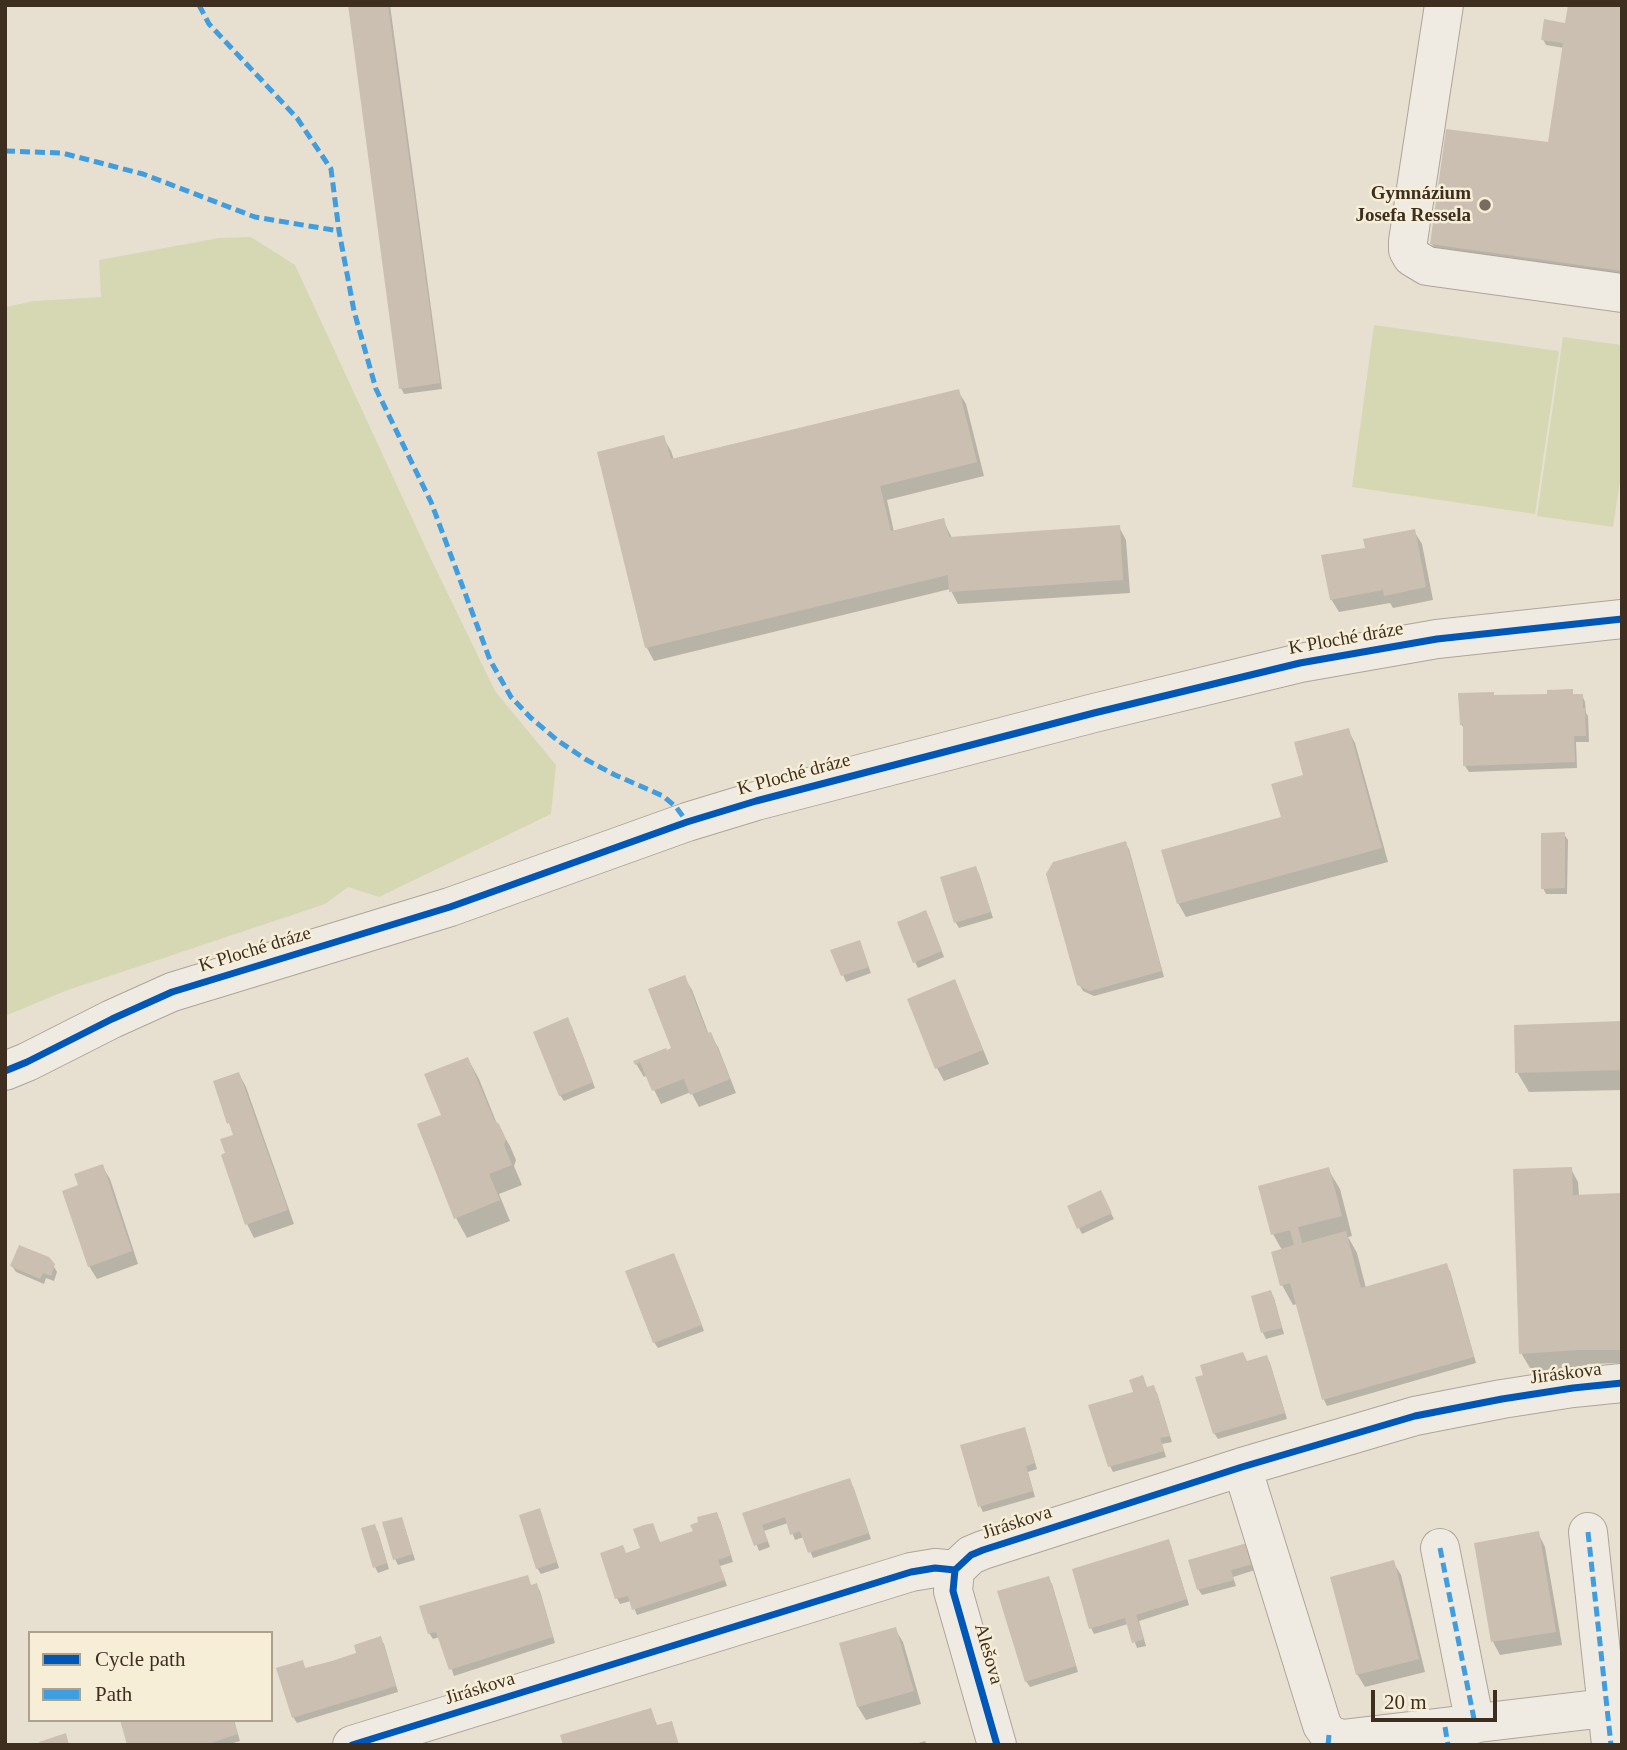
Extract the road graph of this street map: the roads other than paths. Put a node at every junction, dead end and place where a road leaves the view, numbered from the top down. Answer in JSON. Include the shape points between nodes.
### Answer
{"nodes":[{"id":1,"x":1444,"y":5,"type":"edge"},
{"id":2,"x":1622,"y":293,"type":"edge"},
{"id":3,"x":1622,"y":620,"type":"edge"},
{"id":4,"x":5,"y":1071,"type":"edge"},
{"id":5,"x":1622,"y":1383,"type":"edge"},
{"id":6,"x":1242,"y":1467,"type":"junction"},
{"id":7,"x":1588,"y":1532,"type":"dead end"},
{"id":8,"x":1440,"y":1548,"type":"dead end"},
{"id":9,"x":955,"y":1570,"type":"junction"},
{"id":10,"x":1613,"y":1720,"type":"edge"},
{"id":11,"x":1456,"y":1732,"type":"edge"},
{"id":12,"x":1328,"y":1740,"type":"edge"},
{"id":13,"x":352,"y":1745,"type":"edge"},
{"id":14,"x":997,"y":1745,"type":"edge"}],
"edges":[{"from":1,"to":2,"type":"street","via":[[1408,241],[1412,257],[1427,266]]},
{"from":3,"to":4,"type":"street","name":"K Ploché dráze","via":[[1437,639],[1300,663],[756,801],[450,907],[172,992]]},
{"from":5,"to":6,"type":"street","name":"Jiráskova","via":[[1415,1416]]},
{"from":6,"to":9,"type":"street","name":"Jiráskova","via":[[983,1550]]},
{"from":6,"to":12,"type":"street"},
{"from":7,"to":10,"type":"street"},
{"from":8,"to":11,"type":"street"},
{"from":9,"to":13,"type":"street","name":"Jiráskova","via":[[911,1572]]},
{"from":9,"to":14,"type":"street","name":"Alešova","via":[[953,1591]]},
{"from":10,"to":11,"type":"street"},
{"from":11,"to":12,"type":"street"}]}
